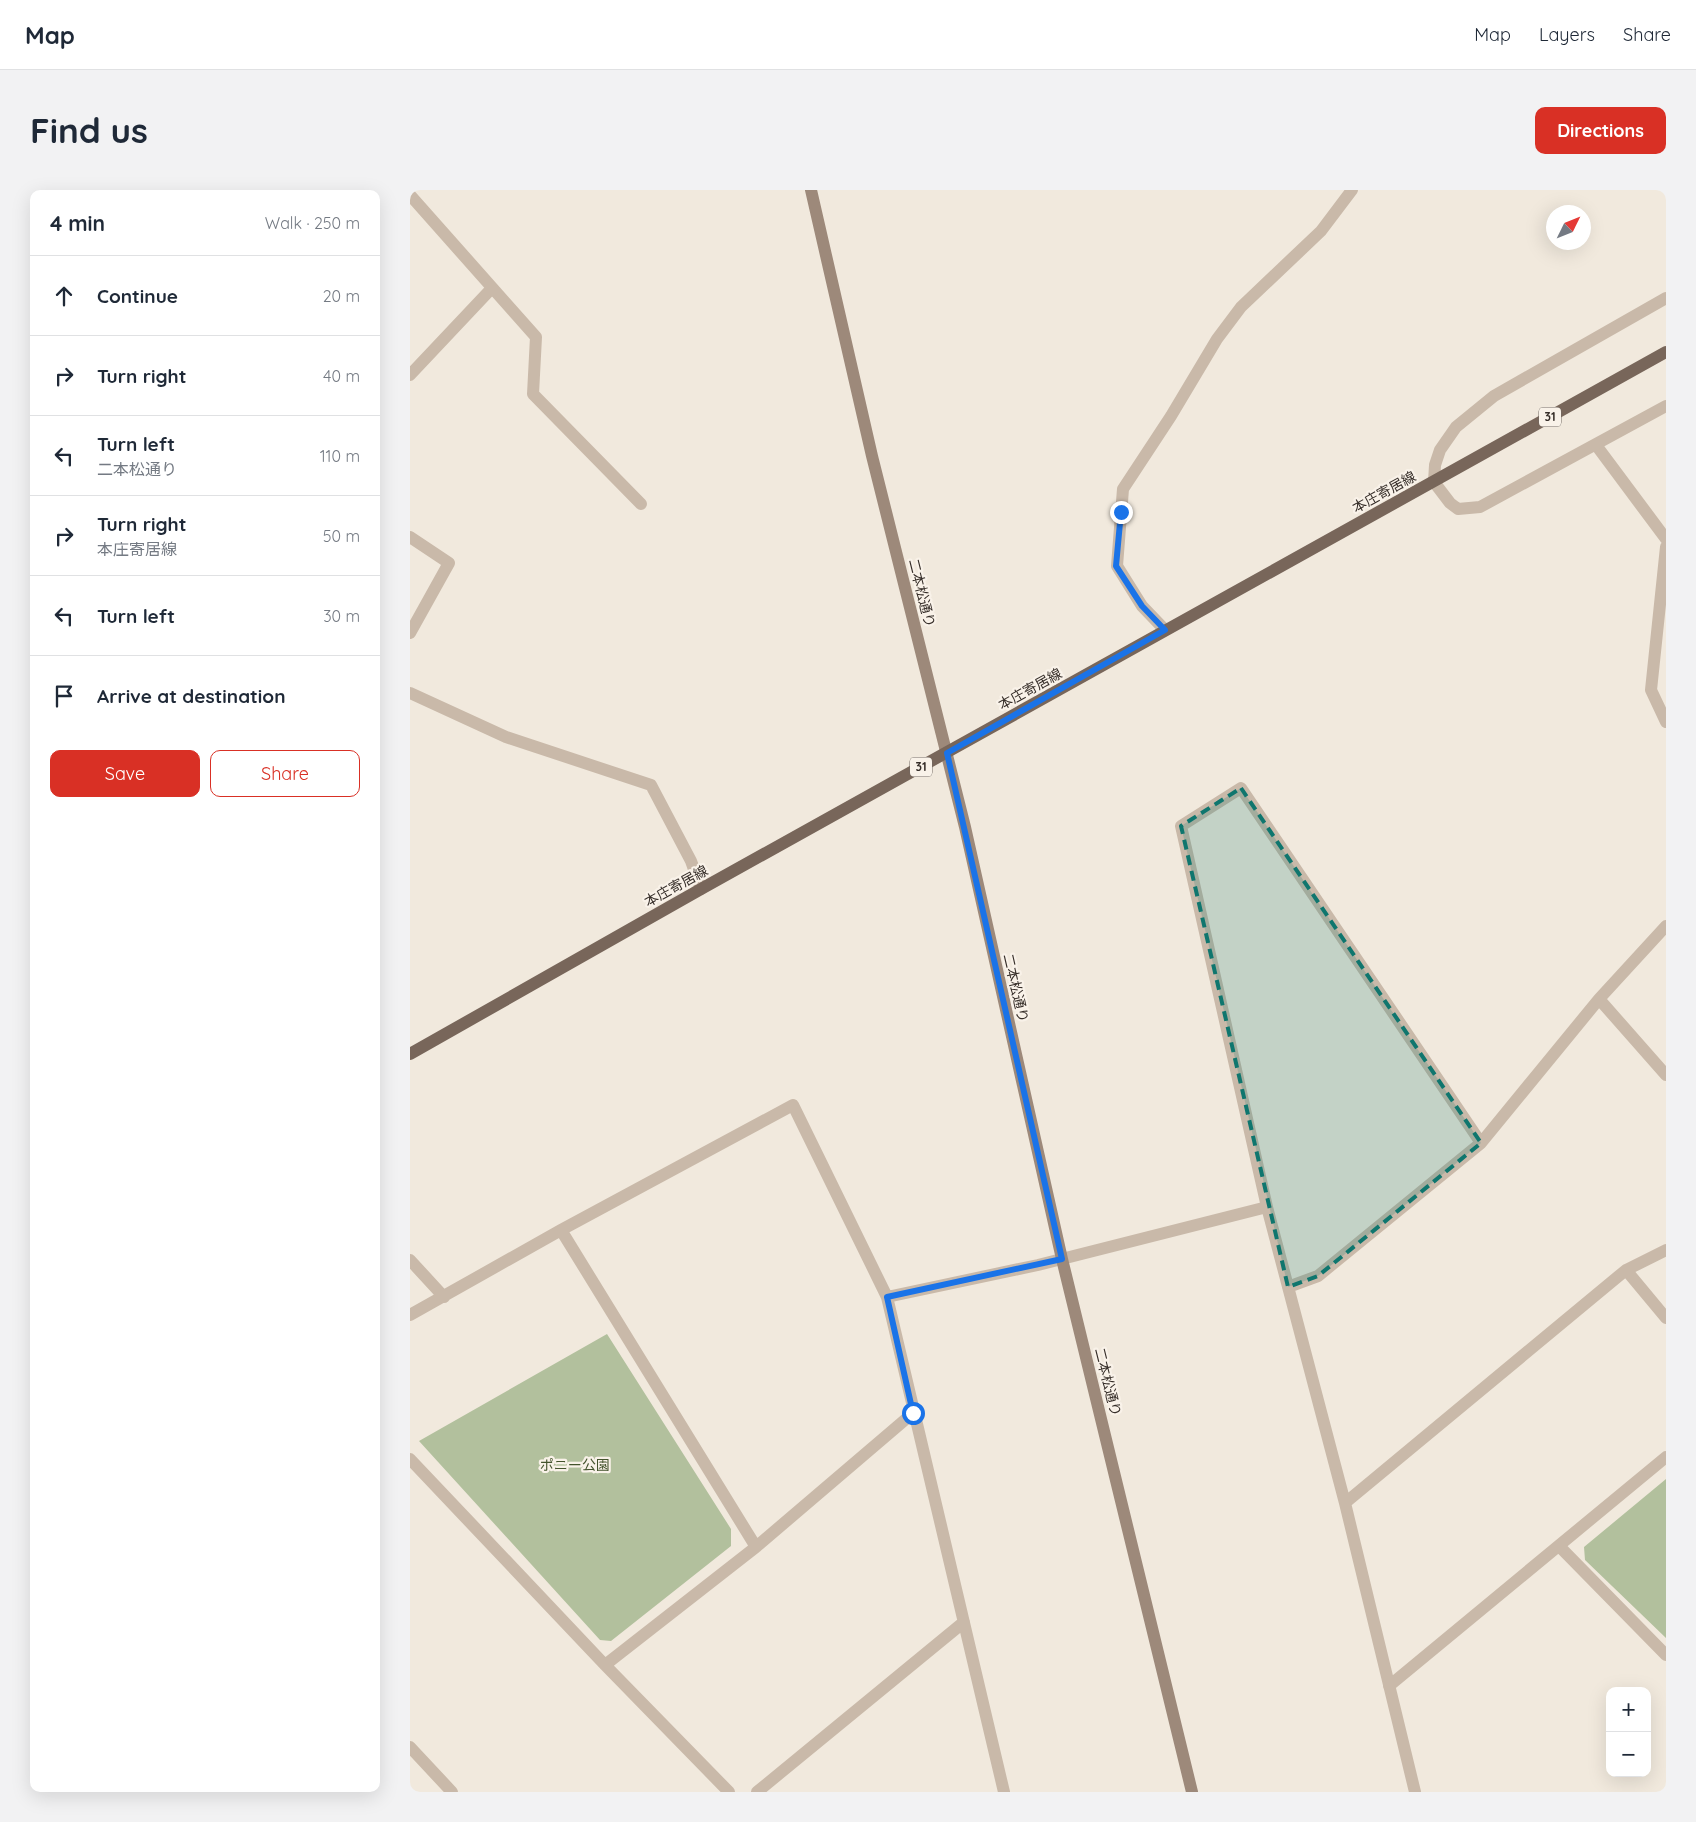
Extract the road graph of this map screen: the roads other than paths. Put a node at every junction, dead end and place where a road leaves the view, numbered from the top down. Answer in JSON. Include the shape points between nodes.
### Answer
{"nodes":[{"id":1,"x":811,"y":190,"type":"edge"},
{"id":2,"x":1352,"y":190,"type":"edge"},
{"id":3,"x":410,"y":195,"type":"edge"},
{"id":4,"x":492,"y":288,"type":"junction"},
{"id":5,"x":1666,"y":298,"type":"edge"},
{"id":6,"x":1666,"y":352,"type":"edge"},
{"id":7,"x":410,"y":375,"type":"edge"},
{"id":8,"x":1666,"y":406,"type":"edge"},
{"id":9,"x":1596,"y":445,"type":"junction"},
{"id":10,"x":1434,"y":482,"type":"junction"},
{"id":11,"x":640,"y":504,"type":"dead end"},
{"id":12,"x":410,"y":537,"type":"edge"},
{"id":13,"x":1666,"y":539,"type":"edge"},
{"id":14,"x":1666,"y":547,"type":"edge"},
{"id":15,"x":1165,"y":630,"type":"junction"},
{"id":16,"x":410,"y":633,"type":"edge"},
{"id":17,"x":410,"y":693,"type":"edge"},
{"id":18,"x":1666,"y":722,"type":"edge"},
{"id":19,"x":947,"y":753,"type":"junction"},
{"id":20,"x":701,"y":889,"type":"junction"},
{"id":21,"x":1666,"y":926,"type":"edge"},
{"id":22,"x":1599,"y":1000,"type":"junction"},
{"id":23,"x":410,"y":1054,"type":"edge"},
{"id":24,"x":1666,"y":1075,"type":"edge"},
{"id":25,"x":1481,"y":1142,"type":"junction"},
{"id":26,"x":1268,"y":1207,"type":"junction"},
{"id":27,"x":561,"y":1230,"type":"junction"},
{"id":28,"x":1666,"y":1250,"type":"edge"},
{"id":29,"x":1062,"y":1259,"type":"junction"},
{"id":30,"x":410,"y":1260,"type":"edge"},
{"id":31,"x":1626,"y":1270,"type":"junction"},
{"id":32,"x":1288,"y":1287,"type":"junction"},
{"id":33,"x":444,"y":1297,"type":"junction"},
{"id":34,"x":887,"y":1297,"type":"junction"},
{"id":35,"x":410,"y":1315,"type":"edge"},
{"id":36,"x":1666,"y":1318,"type":"edge"},
{"id":37,"x":913,"y":1413,"type":"junction"},
{"id":38,"x":1666,"y":1458,"type":"edge"},
{"id":39,"x":410,"y":1459,"type":"edge"},
{"id":40,"x":1345,"y":1503,"type":"junction"},
{"id":41,"x":1559,"y":1546,"type":"junction"},
{"id":42,"x":756,"y":1547,"type":"junction"},
{"id":43,"x":964,"y":1622,"type":"junction"},
{"id":44,"x":1666,"y":1655,"type":"edge"},
{"id":45,"x":605,"y":1665,"type":"junction"},
{"id":46,"x":1389,"y":1686,"type":"junction"},
{"id":47,"x":410,"y":1748,"type":"edge"},
{"id":48,"x":452,"y":1792,"type":"edge"},
{"id":49,"x":729,"y":1792,"type":"edge"},
{"id":50,"x":757,"y":1792,"type":"edge"},
{"id":51,"x":1004,"y":1792,"type":"edge"},
{"id":52,"x":1192,"y":1792,"type":"edge"},
{"id":53,"x":1415,"y":1792,"type":"edge"}],
"edges":[{"from":1,"to":19,"type":"street","name":"二本松通り","via":[[872,456]]},
{"from":2,"to":15,"type":"street","via":[[1321,231],[1241,307],[1217,339],[1123,489],[1116,566],[1142,606]]},
{"from":3,"to":4,"type":"street"},
{"from":4,"to":7,"type":"street"},
{"from":4,"to":11,"type":"street","via":[[536,337],[533,394]]},
{"from":5,"to":10,"type":"street","via":[[1494,396],[1456,427],[1440,450]]},
{"from":6,"to":10,"type":"main road","name":"本庄寄居線","number":"31"},
{"from":8,"to":9,"type":"street"},
{"from":9,"to":10,"type":"street","via":[[1480,507],[1458,509]]},
{"from":9,"to":13,"type":"street"},
{"from":10,"to":15,"type":"main road","name":"本庄寄居線","number":"31"},
{"from":12,"to":16,"type":"street","via":[[449,563]]},
{"from":14,"to":18,"type":"street","via":[[1651,690]]},
{"from":15,"to":19,"type":"main road","name":"本庄寄居線","number":"31"},
{"from":17,"to":20,"type":"street","via":[[506,737],[651,785]]},
{"from":19,"to":20,"type":"main road","name":"本庄寄居線","number":"31"},
{"from":19,"to":29,"type":"street","name":"二本松通り"},
{"from":20,"to":23,"type":"main road","name":"本庄寄居線","number":"31"},
{"from":21,"to":22,"type":"street"},
{"from":22,"to":24,"type":"street"},
{"from":22,"to":25,"type":"street"},
{"from":25,"to":26,"type":"street","via":[[1241,788],[1181,826]]},
{"from":25,"to":32,"type":"street","via":[[1318,1276]]},
{"from":26,"to":29,"type":"street"},
{"from":26,"to":32,"type":"street"},
{"from":27,"to":33,"type":"street"},
{"from":27,"to":34,"type":"street","via":[[793,1105]]},
{"from":27,"to":42,"type":"street"},
{"from":28,"to":31,"type":"street"},
{"from":29,"to":34,"type":"street"},
{"from":29,"to":52,"type":"street","name":"二本松通り"},
{"from":30,"to":33,"type":"street"},
{"from":31,"to":36,"type":"street"},
{"from":31,"to":40,"type":"street"},
{"from":32,"to":40,"type":"street"},
{"from":33,"to":35,"type":"street"},
{"from":34,"to":37,"type":"street"},
{"from":37,"to":42,"type":"street"},
{"from":37,"to":43,"type":"street"},
{"from":38,"to":41,"type":"street"},
{"from":39,"to":45,"type":"street"},
{"from":40,"to":46,"type":"street"},
{"from":41,"to":44,"type":"street"},
{"from":41,"to":46,"type":"street"},
{"from":42,"to":45,"type":"street"},
{"from":43,"to":50,"type":"street"},
{"from":43,"to":51,"type":"street"},
{"from":45,"to":49,"type":"street"},
{"from":46,"to":53,"type":"street"},
{"from":47,"to":48,"type":"street"}]}
